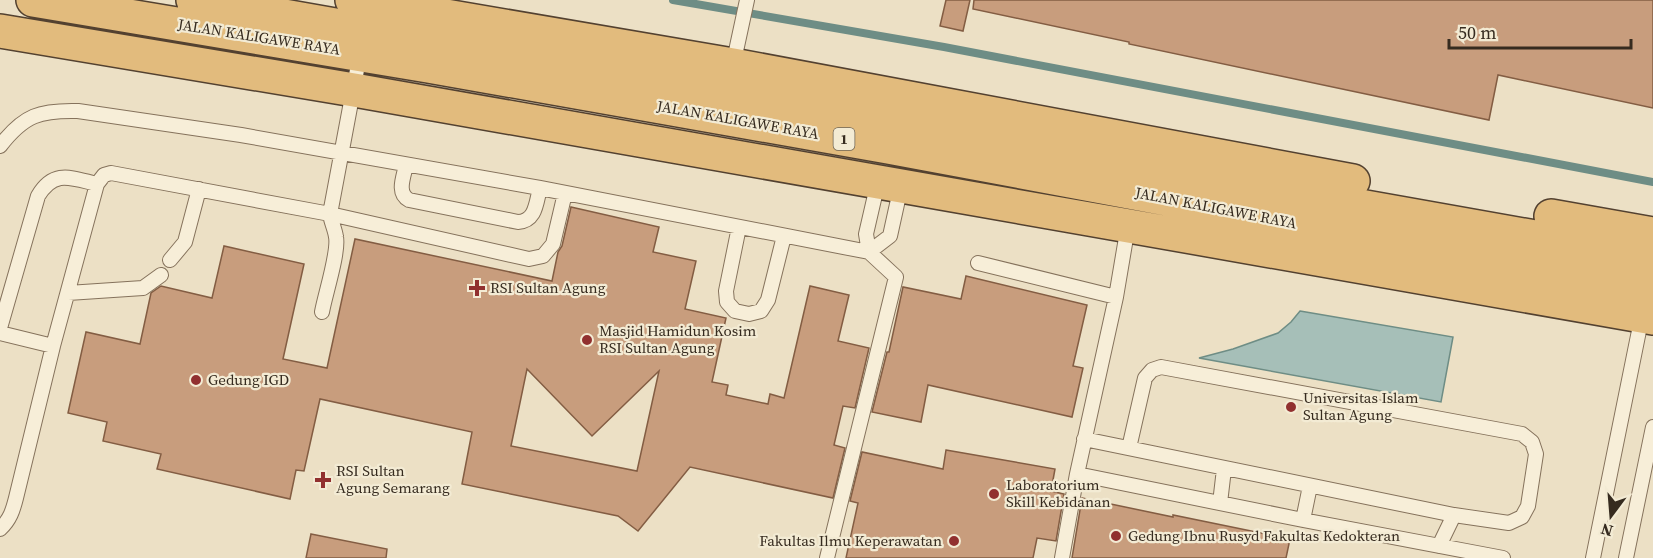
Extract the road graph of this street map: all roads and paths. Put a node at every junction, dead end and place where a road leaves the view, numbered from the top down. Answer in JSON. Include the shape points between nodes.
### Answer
{"nodes":[{"id":1,"x":33,"y":0,"type":"edge"},
{"id":2,"x":193,"y":0,"type":"edge"},
{"id":3,"x":352,"y":0,"type":"edge"},
{"id":4,"x":747,"y":0,"type":"edge"},
{"id":5,"x":0,"y":31,"type":"edge"},
{"id":6,"x":360,"y":54,"type":"junction"},
{"id":7,"x":735,"y":57,"type":"junction"},
{"id":8,"x":354,"y":90,"type":"junction"},
{"id":9,"x":891,"y":135,"type":"junction"},
{"id":10,"x":0,"y":146,"type":"edge"},
{"id":11,"x":342,"y":153,"type":"junction"},
{"id":12,"x":406,"y":165,"type":"junction"},
{"id":13,"x":97,"y":184,"type":"junction"},
{"id":14,"x":887,"y":184,"type":"junction"},
{"id":15,"x":540,"y":188,"type":"junction"},
{"id":16,"x":199,"y":189,"type":"junction"},
{"id":17,"x":565,"y":193,"type":"junction"},
{"id":18,"x":330,"y":214,"type":"junction"},
{"id":19,"x":1128,"y":225,"type":"junction"},
{"id":20,"x":739,"y":227,"type":"junction"},
{"id":21,"x":784,"y":236,"type":"junction"},
{"id":22,"x":869,"y":252,"type":"junction"},
{"id":23,"x":170,"y":260,"type":"dead end"},
{"id":24,"x":978,"y":263,"type":"dead end"},
{"id":25,"x":161,"y":275,"type":"dead end"},
{"id":26,"x":1650,"y":280,"type":"edge"},
{"id":27,"x":68,"y":293,"type":"junction"},
{"id":28,"x":1116,"y":297,"type":"junction"},
{"id":29,"x":322,"y":312,"type":"dead end"},
{"id":30,"x":0,"y":328,"type":"edge"},
{"id":31,"x":0,"y":333,"type":"edge"},
{"id":32,"x":53,"y":346,"type":"junction"},
{"id":33,"x":1653,"y":427,"type":"edge"},
{"id":34,"x":1084,"y":439,"type":"junction"},
{"id":35,"x":1129,"y":448,"type":"junction"},
{"id":36,"x":1224,"y":468,"type":"junction"},
{"id":37,"x":1077,"y":474,"type":"junction"},
{"id":38,"x":1310,"y":486,"type":"junction"},
{"id":39,"x":1220,"y":503,"type":"junction"},
{"id":40,"x":1454,"y":515,"type":"junction"},
{"id":41,"x":1303,"y":520,"type":"junction"},
{"id":42,"x":0,"y":529,"type":"edge"},
{"id":43,"x":1439,"y":546,"type":"junction"},
{"id":44,"x":827,"y":558,"type":"edge"},
{"id":45,"x":1062,"y":558,"type":"edge"},
{"id":46,"x":1503,"y":558,"type":"edge"},
{"id":47,"x":1593,"y":558,"type":"edge"},
{"id":48,"x":1626,"y":558,"type":"edge"}],
"edges":[{"from":1,"to":6,"type":"highway","name":"JALAN KALIGAWE RAYA","number":"1"},
{"from":2,"to":9,"type":"highway","name":"JALAN KALIGAWE RAYA","number":"1"},
{"from":3,"to":7,"type":"highway"},
{"from":4,"to":7,"type":"lane"},
{"from":5,"to":8,"type":"highway"},
{"from":6,"to":8,"type":"lane"},
{"from":6,"to":9,"type":"highway","name":"JALAN KALIGAWE RAYA","number":"1"},
{"from":7,"to":26,"type":"highway","via":[[1347,180]]},
{"from":8,"to":11,"type":"lane"},
{"from":8,"to":14,"type":"highway"},
{"from":9,"to":14,"type":"highway"},
{"from":9,"to":26,"type":"highway","name":"JALAN KALIGAWE RAYA","number":"1"},
{"from":10,"to":11,"type":"lane","via":[[12,130],[32,116],[54,110]]},
{"from":11,"to":12,"type":"lane"},
{"from":11,"to":18,"type":"lane"},
{"from":12,"to":15,"type":"lane"},
{"from":12,"to":15,"type":"lane","via":[[401,192],[409,200],[518,222],[532,217]]},
{"from":13,"to":16,"type":"lane","via":[[111,173]]},
{"from":13,"to":27,"type":"lane"},
{"from":13,"to":30,"type":"lane","via":[[64,178],[52,179],[43,186]]},
{"from":14,"to":19,"type":"highway"},
{"from":14,"to":22,"type":"lane","via":[[866,234]]},
{"from":14,"to":22,"type":"lane","via":[[890,236]]},
{"from":15,"to":17,"type":"lane"},
{"from":16,"to":18,"type":"lane"},
{"from":16,"to":23,"type":"lane","via":[[185,242]]},
{"from":17,"to":18,"type":"lane","via":[[553,244],[543,256],[529,259]]},
{"from":17,"to":20,"type":"lane"},
{"from":18,"to":29,"type":"lane","via":[[336,249]]},
{"from":19,"to":26,"type":"highway"},
{"from":19,"to":28,"type":"lane"},
{"from":20,"to":21,"type":"lane"},
{"from":20,"to":21,"type":"lane","via":[[727,302],[735,311],[749,314],[760,311],[768,300]]},
{"from":21,"to":22,"type":"lane"},
{"from":22,"to":44,"type":"lane","via":[[896,277]]},
{"from":24,"to":28,"type":"lane"},
{"from":25,"to":27,"type":"lane","via":[[143,288]]},
{"from":26,"to":47,"type":"lane"},
{"from":27,"to":32,"type":"lane"},
{"from":28,"to":34,"type":"lane"},
{"from":31,"to":32,"type":"lane"},
{"from":32,"to":42,"type":"lane","via":[[16,498],[7,523]]},
{"from":33,"to":48,"type":"lane"},
{"from":34,"to":35,"type":"lane"},
{"from":34,"to":37,"type":"lane"},
{"from":35,"to":36,"type":"lane"},
{"from":35,"to":40,"type":"lane","via":[[1145,378],[1161,367],[1522,434],[1532,442],[1536,454],[1528,506],[1522,517],[1509,523]]},
{"from":36,"to":38,"type":"lane"},
{"from":36,"to":39,"type":"lane"},
{"from":37,"to":39,"type":"lane"},
{"from":37,"to":45,"type":"lane"},
{"from":38,"to":40,"type":"lane"},
{"from":38,"to":41,"type":"lane"},
{"from":39,"to":41,"type":"lane"},
{"from":40,"to":43,"type":"lane"},
{"from":41,"to":43,"type":"lane"},
{"from":43,"to":46,"type":"lane"}]}
